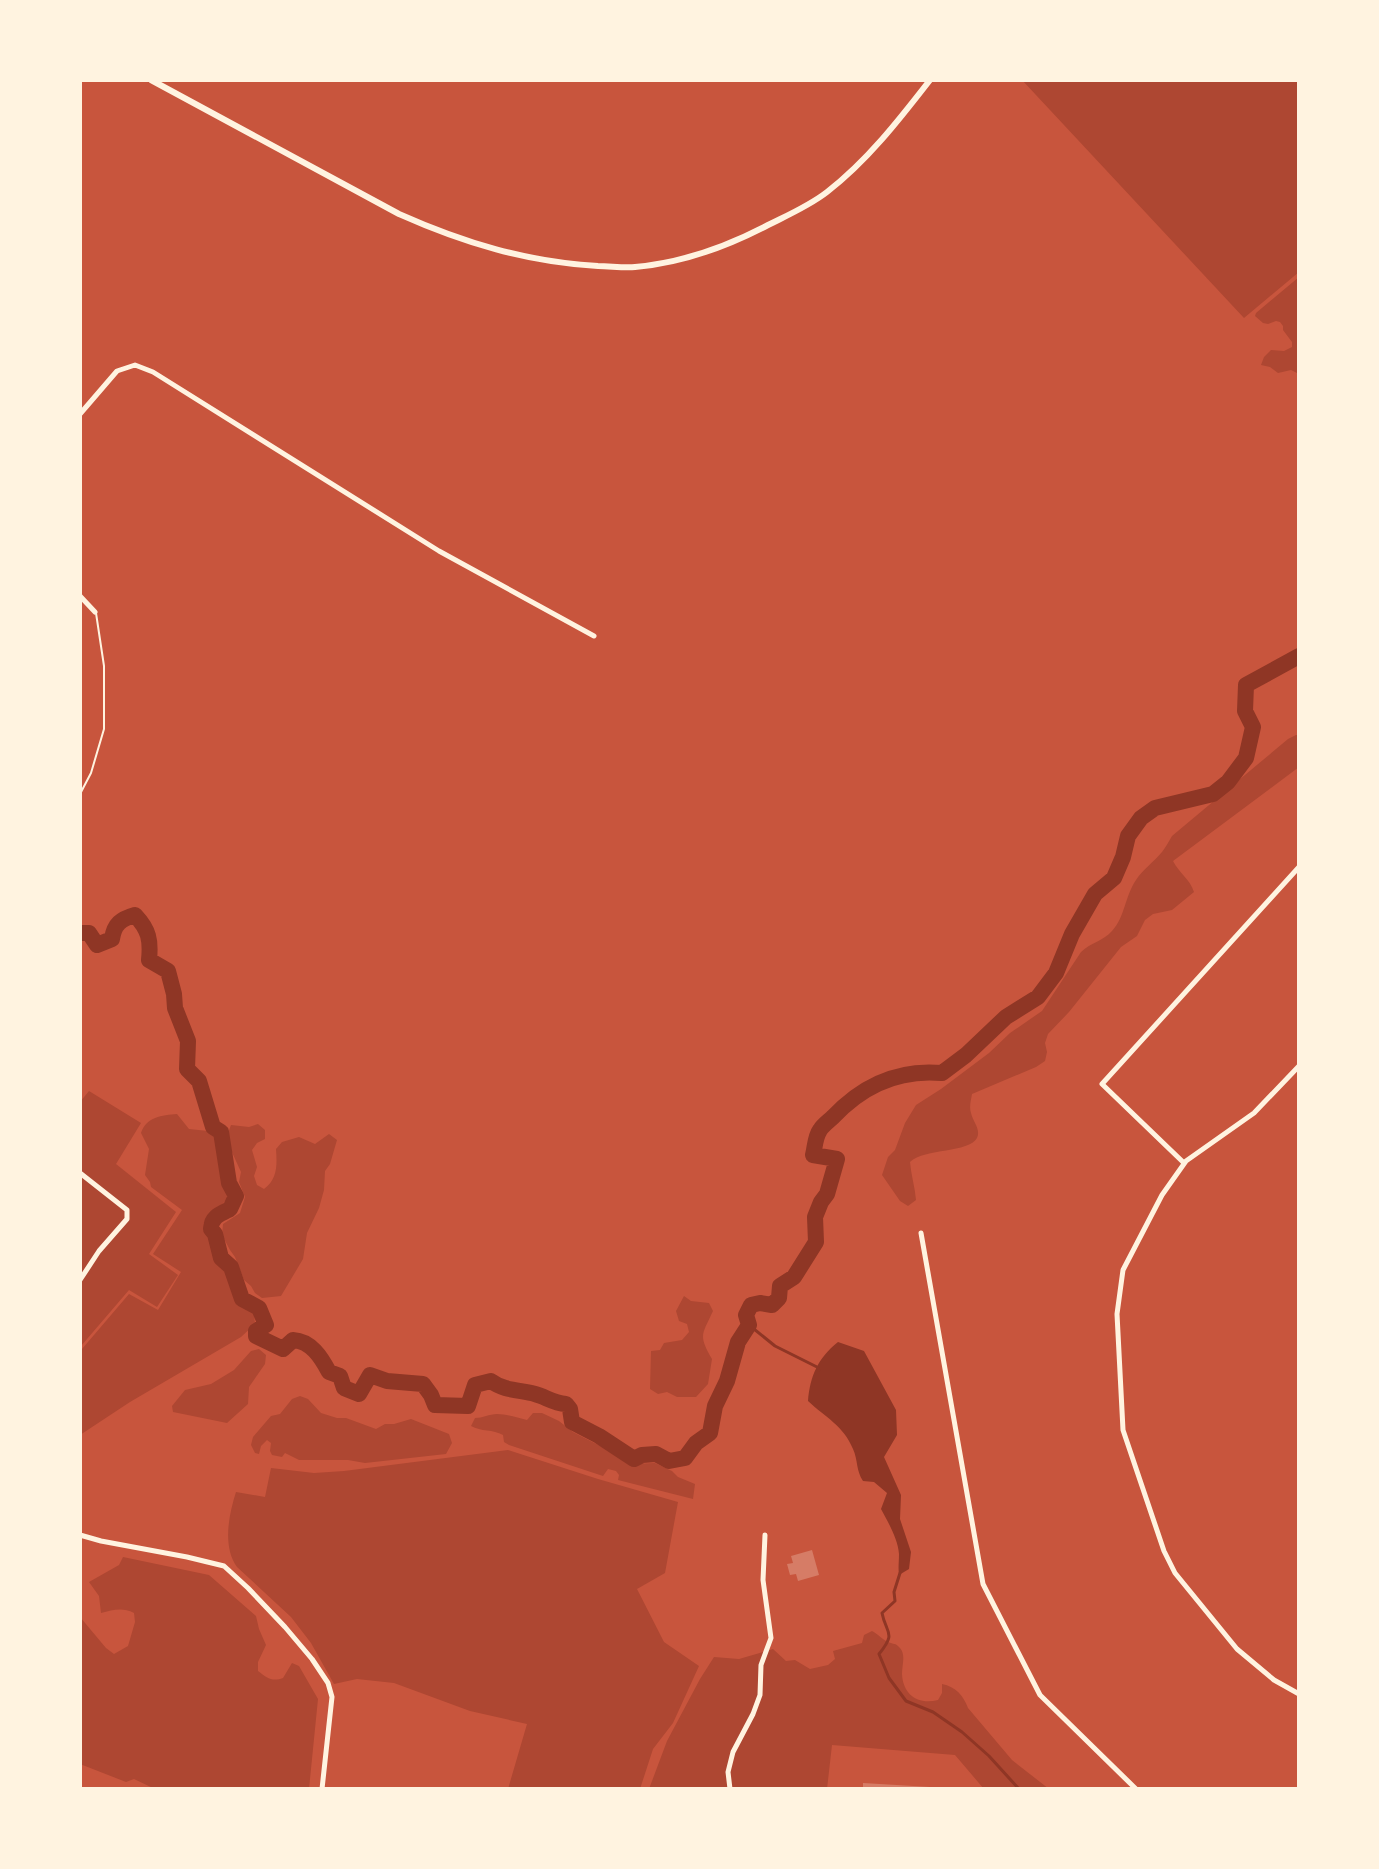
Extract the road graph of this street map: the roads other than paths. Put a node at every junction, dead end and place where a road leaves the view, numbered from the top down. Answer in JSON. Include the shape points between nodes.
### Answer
{"nodes":[{"id":1,"x":151,"y":80,"type":"edge"},
{"id":2,"x":930,"y":80,"type":"edge"},
{"id":3,"x":80,"y":414,"type":"edge"},
{"id":4,"x":80,"y":596,"type":"edge"},
{"id":5,"x":95,"y":612,"type":"joint"},
{"id":6,"x":594,"y":636,"type":"dead end"},
{"id":7,"x":80,"y":794,"type":"edge"},
{"id":8,"x":1299,"y":867,"type":"edge"},
{"id":9,"x":1299,"y":1066,"type":"edge"},
{"id":10,"x":1184,"y":1163,"type":"junction"},
{"id":11,"x":80,"y":1173,"type":"edge"},
{"id":12,"x":921,"y":1233,"type":"dead end"},
{"id":13,"x":80,"y":1280,"type":"edge"},
{"id":14,"x":80,"y":1535,"type":"edge"},
{"id":15,"x":765,"y":1535,"type":"dead end"},
{"id":16,"x":1299,"y":1694,"type":"edge"},
{"id":17,"x":322,"y":1789,"type":"edge"},
{"id":18,"x":730,"y":1789,"type":"edge"},
{"id":19,"x":1136,"y":1789,"type":"edge"}],
"edges":[{"from":1,"to":2,"type":"street","via":[[441,233],[535,259],[634,267],[741,239],[826,193],[885,136]]},
{"from":3,"to":6,"type":"street","via":[[117,371],[135,365],[153,372],[439,551]]},
{"from":4,"to":5,"type":"street"},
{"from":5,"to":7,"type":"lane","via":[[104,666],[104,729]]},
{"from":8,"to":10,"type":"street","via":[[1102,1084]]},
{"from":9,"to":10,"type":"street","via":[[1254,1113]]},
{"from":10,"to":16,"type":"street","via":[[1123,1270],[1117,1314],[1123,1430],[1175,1573],[1237,1649]]},
{"from":11,"to":13,"type":"street","via":[[127,1210],[127,1219]]},
{"from":12,"to":19,"type":"street","via":[[983,1584],[1040,1695]]},
{"from":14,"to":17,"type":"street","via":[[224,1566],[267,1608],[328,1683],[332,1697]]},
{"from":15,"to":18,"type":"street","via":[[763,1580],[771,1638],[761,1665],[760,1695],[733,1752]]}]}
